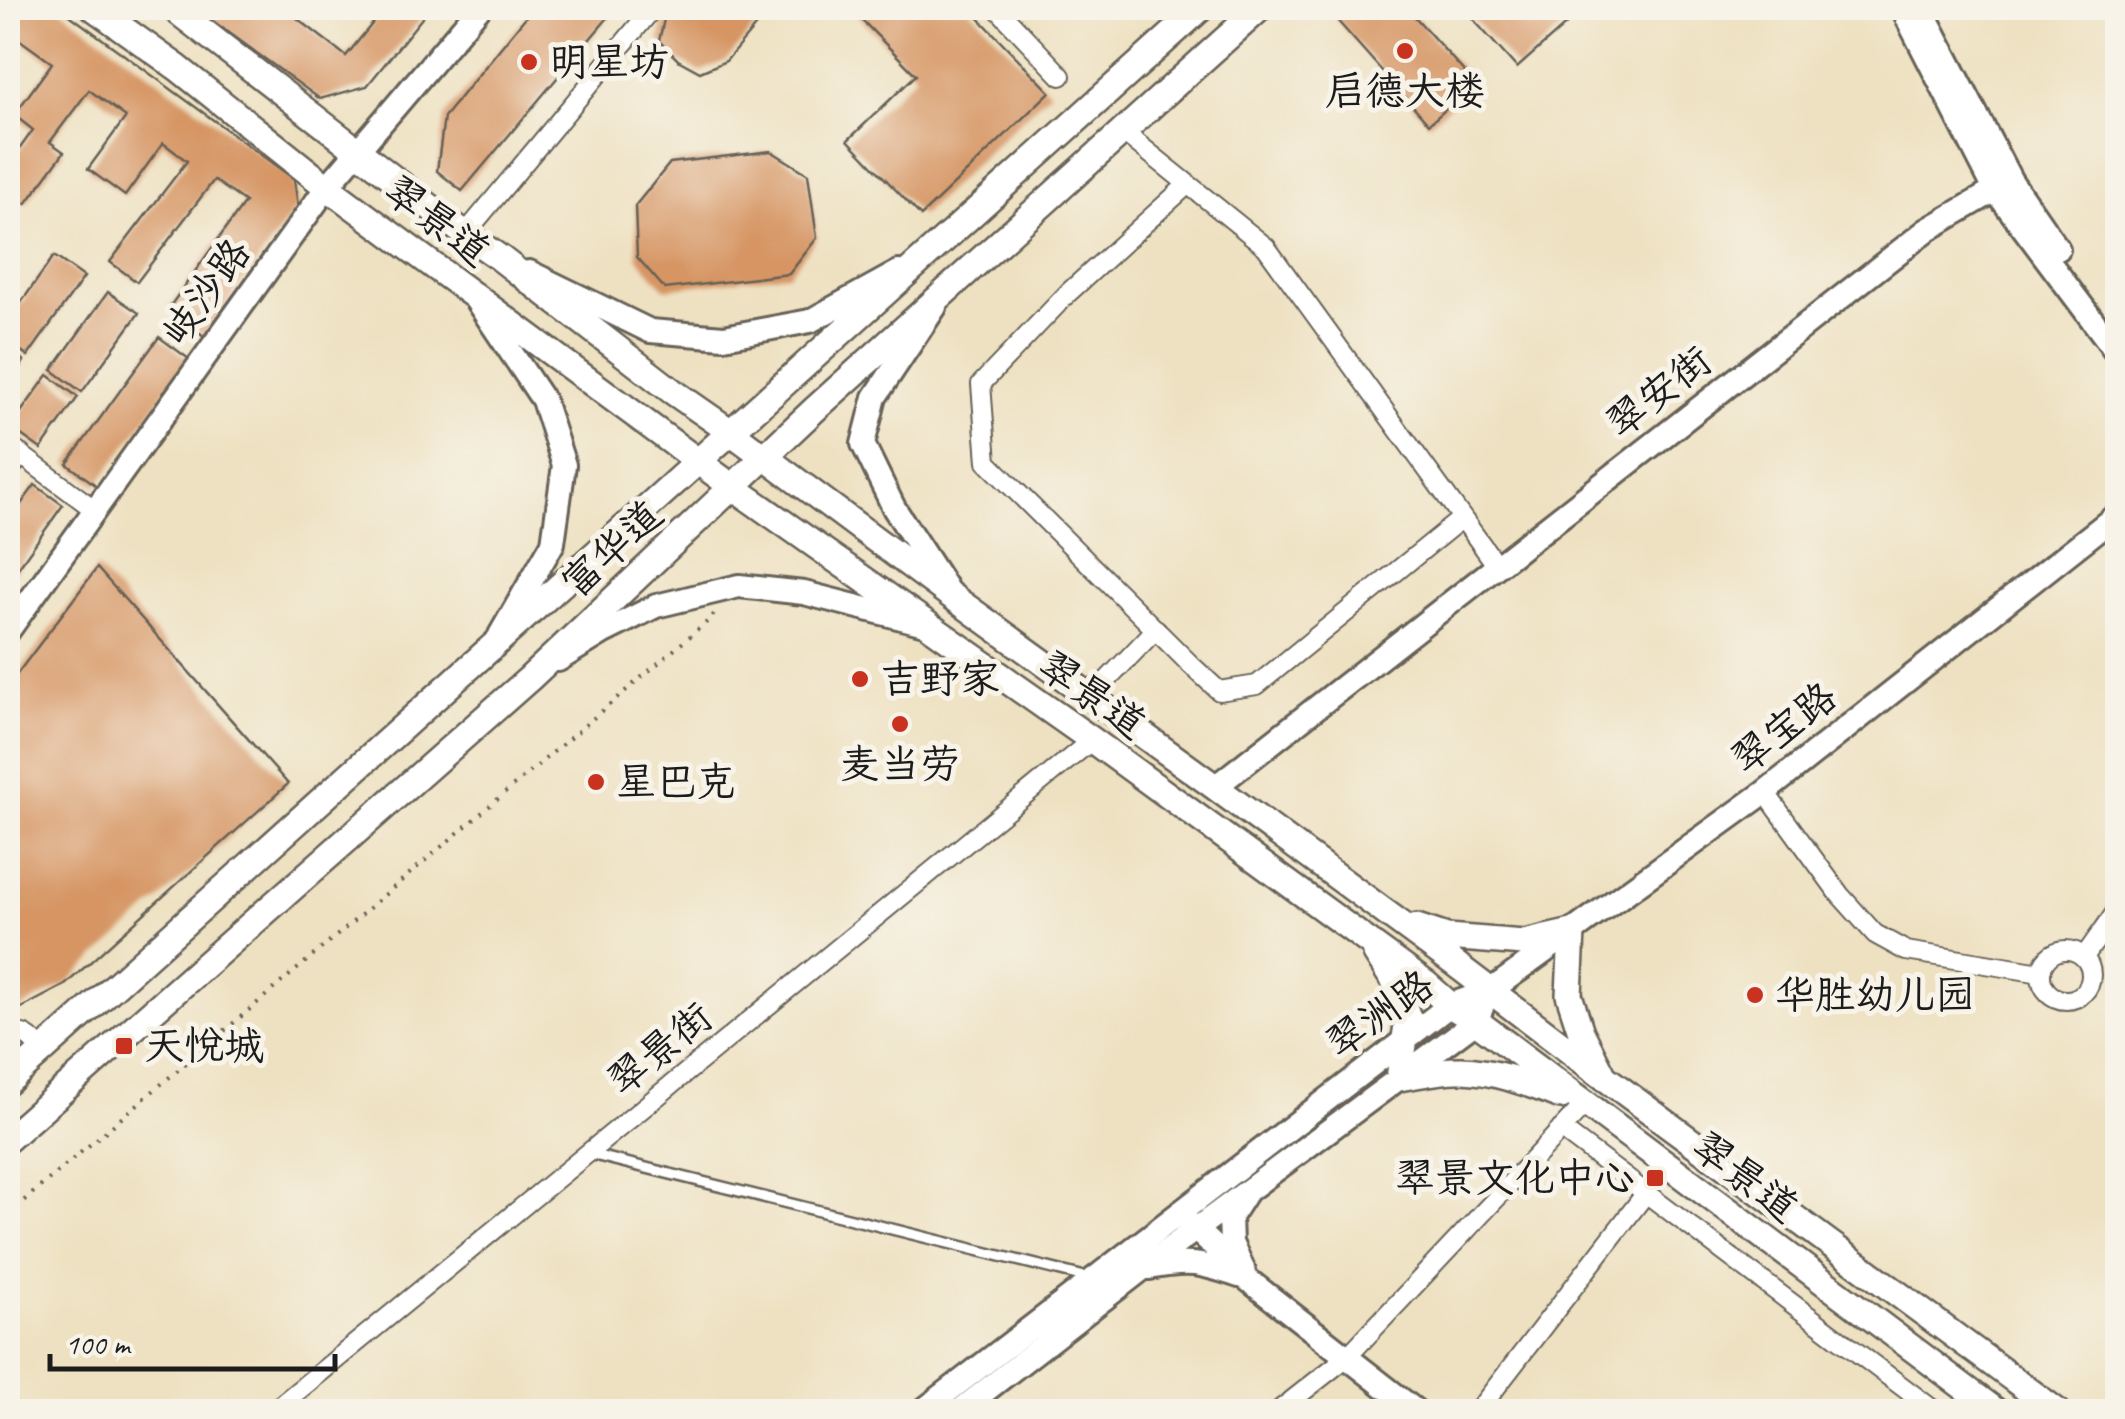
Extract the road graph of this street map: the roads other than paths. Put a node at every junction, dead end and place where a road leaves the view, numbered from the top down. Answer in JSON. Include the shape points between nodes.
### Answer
{"nodes":[{"id":1,"x":94,"y":8,"type":"edge"},
{"id":2,"x":172,"y":8,"type":"edge"},
{"id":3,"x":478,"y":8,"type":"edge"},
{"id":4,"x":653,"y":8,"type":"edge"},
{"id":5,"x":997,"y":8,"type":"edge"},
{"id":6,"x":1201,"y":8,"type":"edge"},
{"id":7,"x":1260,"y":8,"type":"edge"},
{"id":8,"x":1902,"y":8,"type":"edge"},
{"id":9,"x":1922,"y":8,"type":"edge"},
{"id":10,"x":1061,"y":76,"type":"dead end"},
{"id":11,"x":1122,"y":131,"type":"junction"},
{"id":12,"x":358,"y":150,"type":"junction"},
{"id":13,"x":1188,"y":184,"type":"junction"},
{"id":14,"x":2003,"y":186,"type":"junction"},
{"id":15,"x":328,"y":187,"type":"junction"},
{"id":16,"x":465,"y":234,"type":"junction"},
{"id":17,"x":500,"y":258,"type":"junction"},
{"id":18,"x":920,"y":261,"type":"junction"},
{"id":19,"x":948,"y":289,"type":"junction"},
{"id":20,"x":471,"y":293,"type":"junction"},
{"id":21,"x":2118,"y":328,"type":"edge"},
{"id":22,"x":2118,"y":354,"type":"edge"},
{"id":23,"x":731,"y":432,"type":"junction"},
{"id":24,"x":14,"y":450,"type":"edge"},
{"id":25,"x":766,"y":458,"type":"junction"},
{"id":26,"x":697,"y":461,"type":"junction"},
{"id":27,"x":8,"y":473,"type":"edge"},
{"id":28,"x":734,"y":488,"type":"junction"},
{"id":29,"x":95,"y":510,"type":"junction"},
{"id":30,"x":2118,"y":514,"type":"edge"},
{"id":31,"x":1462,"y":518,"type":"junction"},
{"id":32,"x":1497,"y":566,"type":"junction"},
{"id":33,"x":950,"y":595,"type":"junction"},
{"id":34,"x":925,"y":624,"type":"junction"},
{"id":35,"x":1156,"y":630,"type":"junction"},
{"id":36,"x":8,"y":631,"type":"edge"},
{"id":37,"x":493,"y":648,"type":"junction"},
{"id":38,"x":530,"y":678,"type":"junction"},
{"id":39,"x":1090,"y":697,"type":"junction"},
{"id":40,"x":1092,"y":740,"type":"junction"},
{"id":41,"x":1215,"y":787,"type":"junction"},
{"id":42,"x":1765,"y":792,"type":"junction"},
{"id":43,"x":2118,"y":908,"type":"edge"},
{"id":44,"x":1394,"y":920,"type":"junction"},
{"id":45,"x":1572,"y":932,"type":"junction"},
{"id":46,"x":1369,"y":942,"type":"junction"},
{"id":47,"x":2084,"y":957,"type":"junction"},
{"id":48,"x":2041,"y":973,"type":"junction"},
{"id":49,"x":1490,"y":991,"type":"junction"},
{"id":50,"x":1450,"y":1005,"type":"junction"},
{"id":51,"x":1476,"y":1021,"type":"junction"},
{"id":52,"x":1406,"y":1038,"type":"junction"},
{"id":53,"x":8,"y":1039,"type":"edge"},
{"id":54,"x":42,"y":1051,"type":"junction"},
{"id":55,"x":1399,"y":1078,"type":"junction"},
{"id":56,"x":1604,"y":1078,"type":"junction"},
{"id":57,"x":8,"y":1082,"type":"edge"},
{"id":58,"x":1585,"y":1104,"type":"junction"},
{"id":59,"x":1561,"y":1129,"type":"junction"},
{"id":60,"x":8,"y":1139,"type":"edge"},
{"id":61,"x":588,"y":1153,"type":"junction"},
{"id":62,"x":1246,"y":1191,"type":"junction"},
{"id":63,"x":1646,"y":1193,"type":"junction"},
{"id":64,"x":1179,"y":1212,"type":"junction"},
{"id":65,"x":1194,"y":1230,"type":"junction"},
{"id":66,"x":1141,"y":1270,"type":"junction"},
{"id":67,"x":1092,"y":1279,"type":"junction"},
{"id":68,"x":1247,"y":1279,"type":"junction"},
{"id":69,"x":1347,"y":1357,"type":"junction"},
{"id":70,"x":272,"y":1412,"type":"edge"},
{"id":71,"x":921,"y":1412,"type":"edge"},
{"id":72,"x":958,"y":1412,"type":"edge"},
{"id":73,"x":1277,"y":1412,"type":"edge"},
{"id":74,"x":1417,"y":1412,"type":"edge"},
{"id":75,"x":1478,"y":1412,"type":"edge"},
{"id":76,"x":1936,"y":1412,"type":"edge"},
{"id":77,"x":1997,"y":1412,"type":"edge"},
{"id":78,"x":2058,"y":1412,"type":"edge"}],
"edges":[{"from":1,"to":15,"type":"main road","name":"翠景道"},
{"from":2,"to":12,"type":"main road","name":"翠景道"},
{"from":3,"to":12,"type":"street","name":"岐沙路"},
{"from":4,"to":16,"type":"street"},
{"from":5,"to":10,"type":"street"},
{"from":6,"to":18,"type":"main road","name":"富华道"},
{"from":7,"to":11,"type":"main road","name":"富华道"},
{"from":8,"to":14,"type":"street"},
{"from":9,"to":14,"type":"street"},
{"from":11,"to":13,"type":"street"},
{"from":11,"to":19,"type":"main road","name":"富华道"},
{"from":12,"to":15,"type":"street","name":"岐沙路"},
{"from":12,"to":16,"type":"main road","name":"翠景道"},
{"from":13,"to":31,"type":"street","via":[[1266,247]]},
{"from":13,"to":35,"type":"street","via":[[981,384],[987,462]]},
{"from":14,"to":21,"type":"street"},
{"from":14,"to":22,"type":"street"},
{"from":14,"to":32,"type":"street","name":"翠安街","via":[[1927,230]]},
{"from":15,"to":20,"type":"main road","name":"翠景道"},
{"from":15,"to":29,"type":"street","name":"岐沙路"},
{"from":16,"to":17,"type":"main road","name":"翠景道"},
{"from":17,"to":18,"type":"street","via":[[650,331],[724,337],[810,321]]},
{"from":17,"to":23,"type":"main road","name":"翠景道"},
{"from":18,"to":23,"type":"main road","name":"富华道"},
{"from":19,"to":25,"type":"main road","name":"富华道"},
{"from":19,"to":33,"type":"street","via":[[875,398],[863,444],[894,508]]},
{"from":20,"to":26,"type":"main road","name":"翠景道"},
{"from":20,"to":37,"type":"street","via":[[543,400],[564,465],[553,543]]},
{"from":23,"to":25,"type":"main road","name":"翠景道"},
{"from":23,"to":26,"type":"main road","name":"富华道"},
{"from":24,"to":27,"type":"street"},
{"from":24,"to":29,"type":"street"},
{"from":25,"to":28,"type":"main road","name":"富华道"},
{"from":25,"to":33,"type":"main road","name":"翠景道"},
{"from":26,"to":28,"type":"main road","name":"翠景道"},
{"from":26,"to":37,"type":"main road","name":"富华道"},
{"from":28,"to":34,"type":"main road","name":"翠景道"},
{"from":28,"to":38,"type":"main road","name":"富华道"},
{"from":29,"to":36,"type":"street","name":"岐沙路"},
{"from":30,"to":42,"type":"street","name":"翠宝路"},
{"from":31,"to":32,"type":"street"},
{"from":31,"to":35,"type":"street","via":[[1257,684],[1219,691]]},
{"from":32,"to":41,"type":"street","name":"翠安街"},
{"from":33,"to":39,"type":"main road","name":"翠景道"},
{"from":34,"to":38,"type":"street","via":[[804,593],[739,586],[656,606]]},
{"from":34,"to":40,"type":"main road","name":"翠景道"},
{"from":35,"to":39,"type":"street"},
{"from":37,"to":54,"type":"main road","name":"富华道"},
{"from":38,"to":60,"type":"main road","name":"富华道"},
{"from":39,"to":41,"type":"main road","name":"翠景道"},
{"from":40,"to":46,"type":"main road","name":"翠景道"},
{"from":40,"to":61,"type":"street","name":"翠景街"},
{"from":41,"to":44,"type":"main road","name":"翠景道"},
{"from":42,"to":45,"type":"street","name":"翠宝路"},
{"from":42,"to":48,"type":"street","via":[[1874,934],[1906,950]]},
{"from":43,"to":47,"type":"street"},
{"from":44,"to":45,"type":"main road","via":[[1447,937],[1524,943]]},
{"from":44,"to":49,"type":"main road","name":"翠景道"},
{"from":45,"to":49,"type":"street","name":"翠宝路"},
{"from":45,"to":56,"type":"main road","via":[[1570,994]]},
{"from":46,"to":50,"type":"main road","name":"翠景道"},
{"from":46,"to":52,"type":"main road","via":[[1397,986],[1408,1018]]},
{"from":47,"to":48,"type":"street","via":[[2054,953]]},
{"from":47,"to":48,"type":"street","via":[[2090,980],[2074,998],[2050,995]]},
{"from":49,"to":50,"type":"street","name":"翠洲路"},
{"from":49,"to":51,"type":"street","name":"翠洲路"},
{"from":49,"to":56,"type":"main road","name":"翠景道"},
{"from":50,"to":51,"type":"main road","name":"翠景道"},
{"from":50,"to":52,"type":"street","name":"翠洲路"},
{"from":51,"to":55,"type":"street","name":"翠洲路"},
{"from":51,"to":58,"type":"main road","name":"翠景道"},
{"from":52,"to":55,"type":"main road"},
{"from":52,"to":64,"type":"street","name":"翠洲路"},
{"from":53,"to":54,"type":"street","via":[[22,1033]]},
{"from":54,"to":57,"type":"main road","name":"富华道"},
{"from":55,"to":58,"type":"main road","via":[[1484,1072]]},
{"from":55,"to":62,"type":"street","name":"翠洲路"},
{"from":56,"to":78,"type":"main road","name":"翠景道"},
{"from":58,"to":59,"type":"street"},
{"from":58,"to":77,"type":"main road","name":"翠景道"},
{"from":59,"to":63,"type":"street"},
{"from":59,"to":69,"type":"street"},
{"from":61,"to":67,"type":"lane"},
{"from":61,"to":70,"type":"street","name":"翠景街"},
{"from":62,"to":65,"type":"street","name":"翠洲路"},
{"from":62,"to":68,"type":"street","via":[[1230,1218],[1231,1243]]},
{"from":63,"to":75,"type":"street"},
{"from":63,"to":76,"type":"street"},
{"from":64,"to":65,"type":"street"},
{"from":64,"to":67,"type":"street","name":"翠洲路"},
{"from":65,"to":66,"type":"street","name":"翠洲路"},
{"from":65,"to":68,"type":"street"},
{"from":66,"to":68,"type":"street","via":[[1202,1263]]},
{"from":66,"to":72,"type":"street","name":"翠洲路"},
{"from":67,"to":71,"type":"street","name":"翠洲路"},
{"from":68,"to":69,"type":"street"},
{"from":69,"to":73,"type":"street"},
{"from":69,"to":74,"type":"street"}]}
